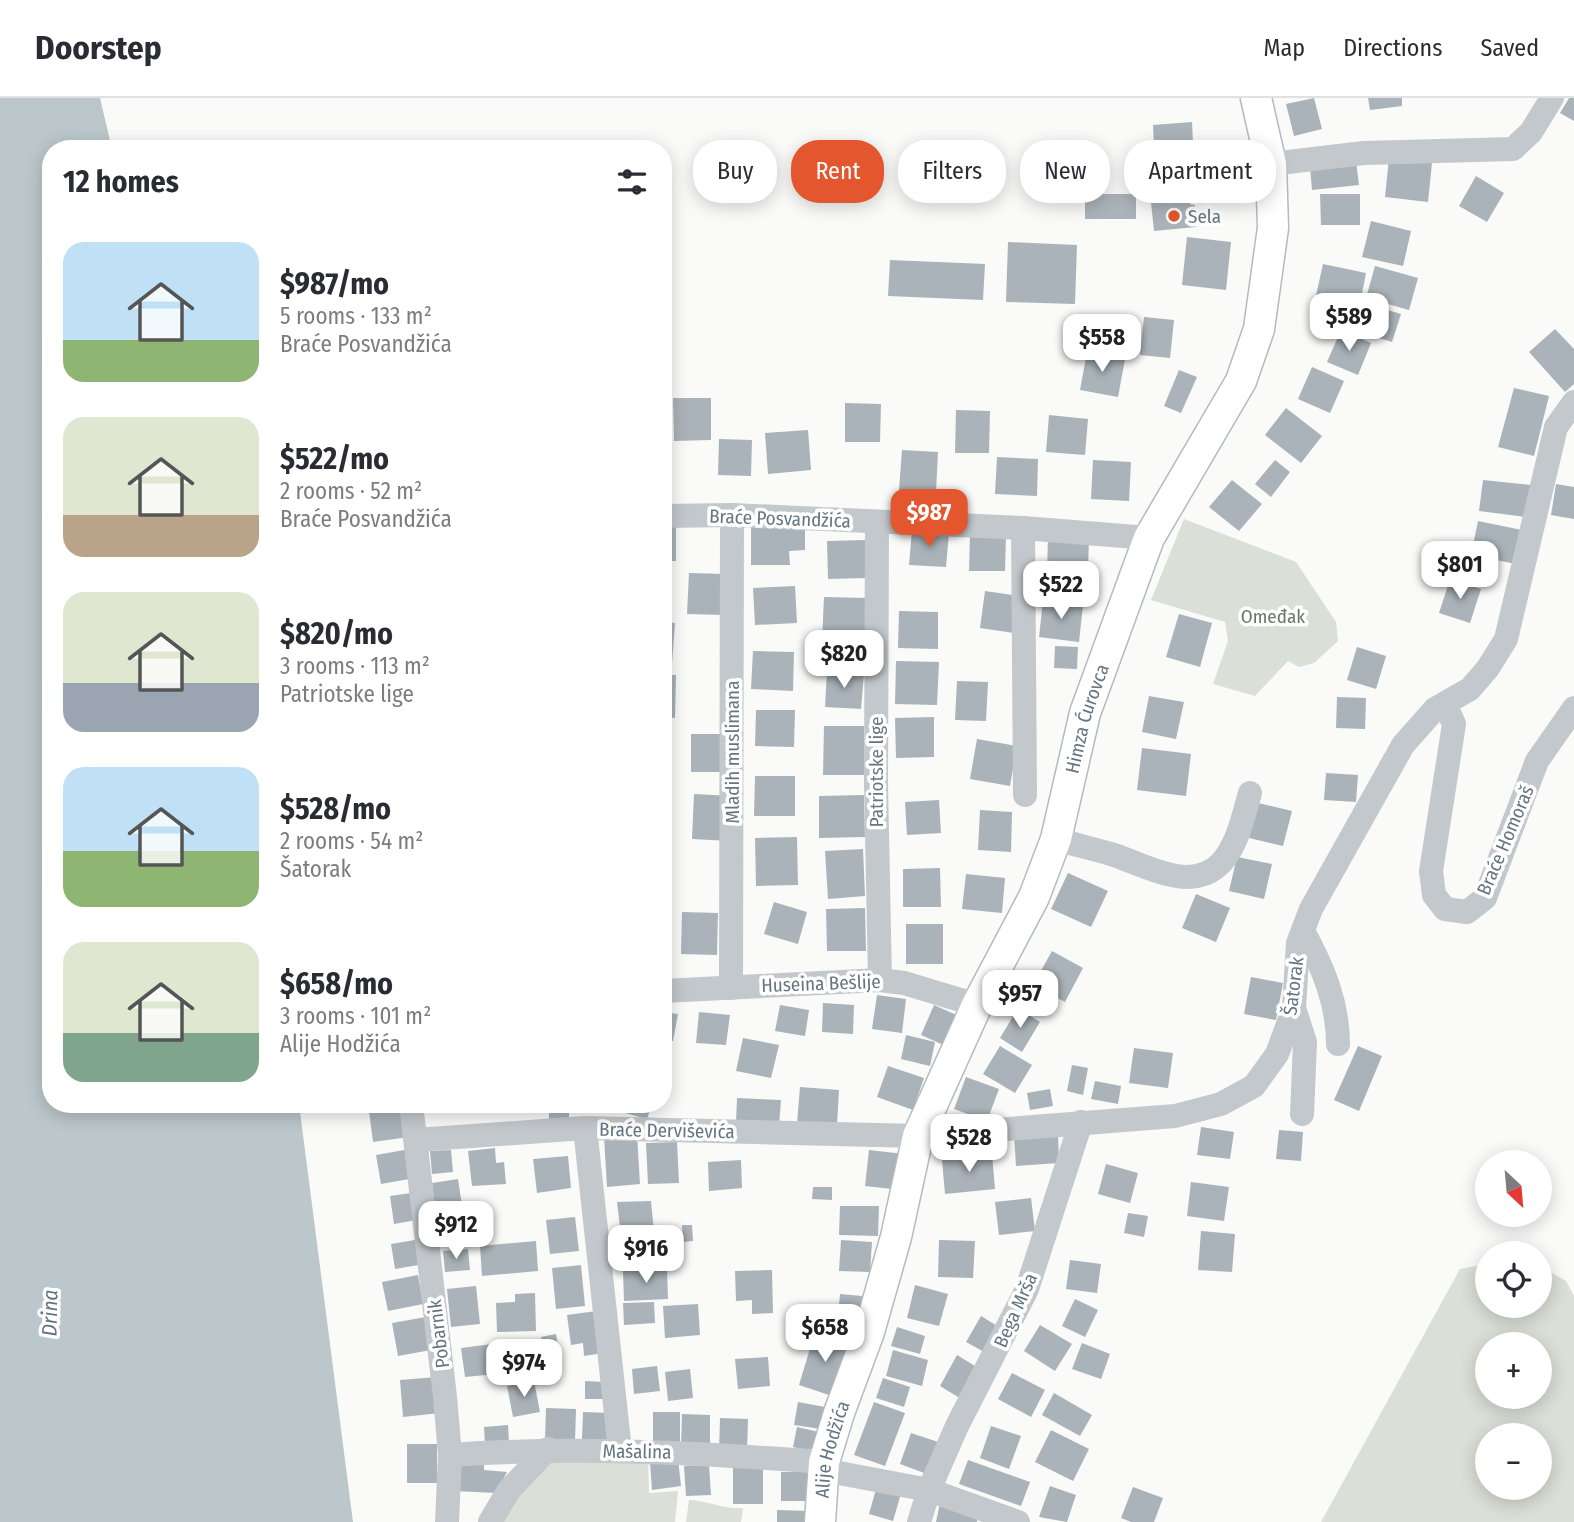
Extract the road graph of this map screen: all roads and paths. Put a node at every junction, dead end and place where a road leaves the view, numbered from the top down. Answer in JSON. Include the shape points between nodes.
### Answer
{"nodes":[{"id":1,"x":1256,"y":98,"type":"edge"},
{"id":2,"x":1552,"y":98,"type":"edge"},
{"id":3,"x":1265,"y":140,"type":"edge"},
{"id":4,"x":1276,"y":163,"type":"edge"},
{"id":5,"x":1272,"y":203,"type":"edge"},
{"id":6,"x":1574,"y":402,"type":"edge"},
{"id":7,"x":732,"y":515,"type":"junction"},
{"id":8,"x":672,"y":516,"type":"edge"},
{"id":9,"x":877,"y":522,"type":"junction"},
{"id":10,"x":1023,"y":528,"type":"junction"},
{"id":11,"x":1149,"y":538,"type":"junction"},
{"id":12,"x":1445,"y":704,"type":"junction"},
{"id":13,"x":1574,"y":708,"type":"edge"},
{"id":14,"x":1250,"y":793,"type":"dead end"},
{"id":15,"x":1025,"y":795,"type":"dead end"},
{"id":16,"x":1056,"y":839,"type":"junction"},
{"id":17,"x":1303,"y":931,"type":"junction"},
{"id":18,"x":880,"y":980,"type":"junction"},
{"id":19,"x":731,"y":988,"type":"junction"},
{"id":20,"x":672,"y":991,"type":"edge"},
{"id":21,"x":976,"y":1005,"type":"junction"},
{"id":22,"x":1294,"y":1008,"type":"junction"},
{"id":23,"x":1338,"y":1044,"type":"dead end"},
{"id":24,"x":412,"y":1113,"type":"edge"},
{"id":25,"x":1302,"y":1114,"type":"dead end"},
{"id":26,"x":1081,"y":1122,"type":"junction"},
{"id":27,"x":585,"y":1128,"type":"junction"},
{"id":28,"x":918,"y":1136,"type":"junction"},
{"id":29,"x":416,"y":1140,"type":"junction"},
{"id":30,"x":548,"y":1449,"type":"junction"},
{"id":31,"x":620,"y":1451,"type":"junction"},
{"id":32,"x":450,"y":1455,"type":"junction"},
{"id":33,"x":824,"y":1466,"type":"junction"},
{"id":34,"x":929,"y":1490,"type":"junction"},
{"id":35,"x":447,"y":1522,"type":"edge"},
{"id":36,"x":490,"y":1522,"type":"edge"},
{"id":37,"x":820,"y":1522,"type":"edge"},
{"id":38,"x":919,"y":1522,"type":"edge"},
{"id":39,"x":1018,"y":1522,"type":"edge"}],
"edges":[{"from":1,"to":3,"type":"main road","name":"Himza Ćurovca"},
{"from":2,"to":4,"type":"street","via":[[1531,132],[1513,149],[1364,153]]},
{"from":5,"to":11,"type":"main road","name":"Himza Ćurovca","via":[[1273,228],[1259,329],[1241,381]]},
{"from":6,"to":12,"type":"street","name":"Šatorak","via":[[1556,427],[1506,639],[1470,689]]},
{"from":7,"to":8,"type":"street","name":"Braće Posvandžića"},
{"from":7,"to":9,"type":"street","name":"Braće Posvandžića"},
{"from":7,"to":19,"type":"street","name":"Mladih muslimana"},
{"from":9,"to":10,"type":"street","name":"Braće Posvandžića"},
{"from":9,"to":18,"type":"street","name":"Patriotske lige"},
{"from":10,"to":11,"type":"street","name":"Braće Posvandžića"},
{"from":10,"to":15,"type":"street"},
{"from":11,"to":16,"type":"main road","name":"Himza Ćurovca","via":[[1085,713]]},
{"from":12,"to":13,"type":"street","name":"Braće Homoraš","via":[[1454,724],[1431,871],[1434,895],[1445,909],[1467,912],[1485,898],[1537,761]]},
{"from":12,"to":17,"type":"street","name":"Šatorak","via":[[1403,745]]},
{"from":14,"to":16,"type":"street","via":[[1237,838],[1220,864],[1200,876],[1168,876]]},
{"from":16,"to":21,"type":"main road","name":"Himza Ćurovca","via":[[1034,897]]},
{"from":17,"to":22,"type":"street","name":"Šatorak","via":[[1298,943]]},
{"from":17,"to":23,"type":"street","via":[[1338,1017]]},
{"from":18,"to":19,"type":"street","name":"Huseina Bešlije"},
{"from":18,"to":21,"type":"street","name":"Huseina Bešlije"},
{"from":19,"to":20,"type":"street","name":"Huseina Bešlije"},
{"from":21,"to":28,"type":"main road","name":"Himza Ćurovca"},
{"from":22,"to":25,"type":"street","via":[[1305,1042]]},
{"from":22,"to":26,"type":"street","name":"Šatorak","via":[[1277,1054],[1254,1086],[1221,1104],[1175,1116]]},
{"from":24,"to":29,"type":"street","name":"Pobarnik"},
{"from":26,"to":28,"type":"street","name":"Šatorak"},
{"from":26,"to":34,"type":"street","name":"Bega Mrša","via":[[1027,1289]]},
{"from":27,"to":28,"type":"street","name":"Braće Derviševića"},
{"from":27,"to":29,"type":"street","name":"Braće Derviševića"},
{"from":27,"to":31,"type":"street"},
{"from":28,"to":33,"type":"main road","name":"Alije Hodžića","via":[[869,1332]]},
{"from":29,"to":32,"type":"street","name":"Pobarnik"},
{"from":30,"to":31,"type":"street","name":"Mašalina"},
{"from":30,"to":32,"type":"street","name":"Mašalina"},
{"from":30,"to":36,"type":"street","via":[[509,1490]]},
{"from":31,"to":33,"type":"street","name":"Mašalina","via":[[671,1451]]},
{"from":32,"to":35,"type":"street","name":"Pobarnik"},
{"from":33,"to":34,"type":"street","name":"Mašalina"},
{"from":33,"to":37,"type":"main road","name":"Alije Hodžića"},
{"from":34,"to":38,"type":"street","name":"Bega Mrša"},
{"from":34,"to":39,"type":"street","name":"Mašalina"}]}
